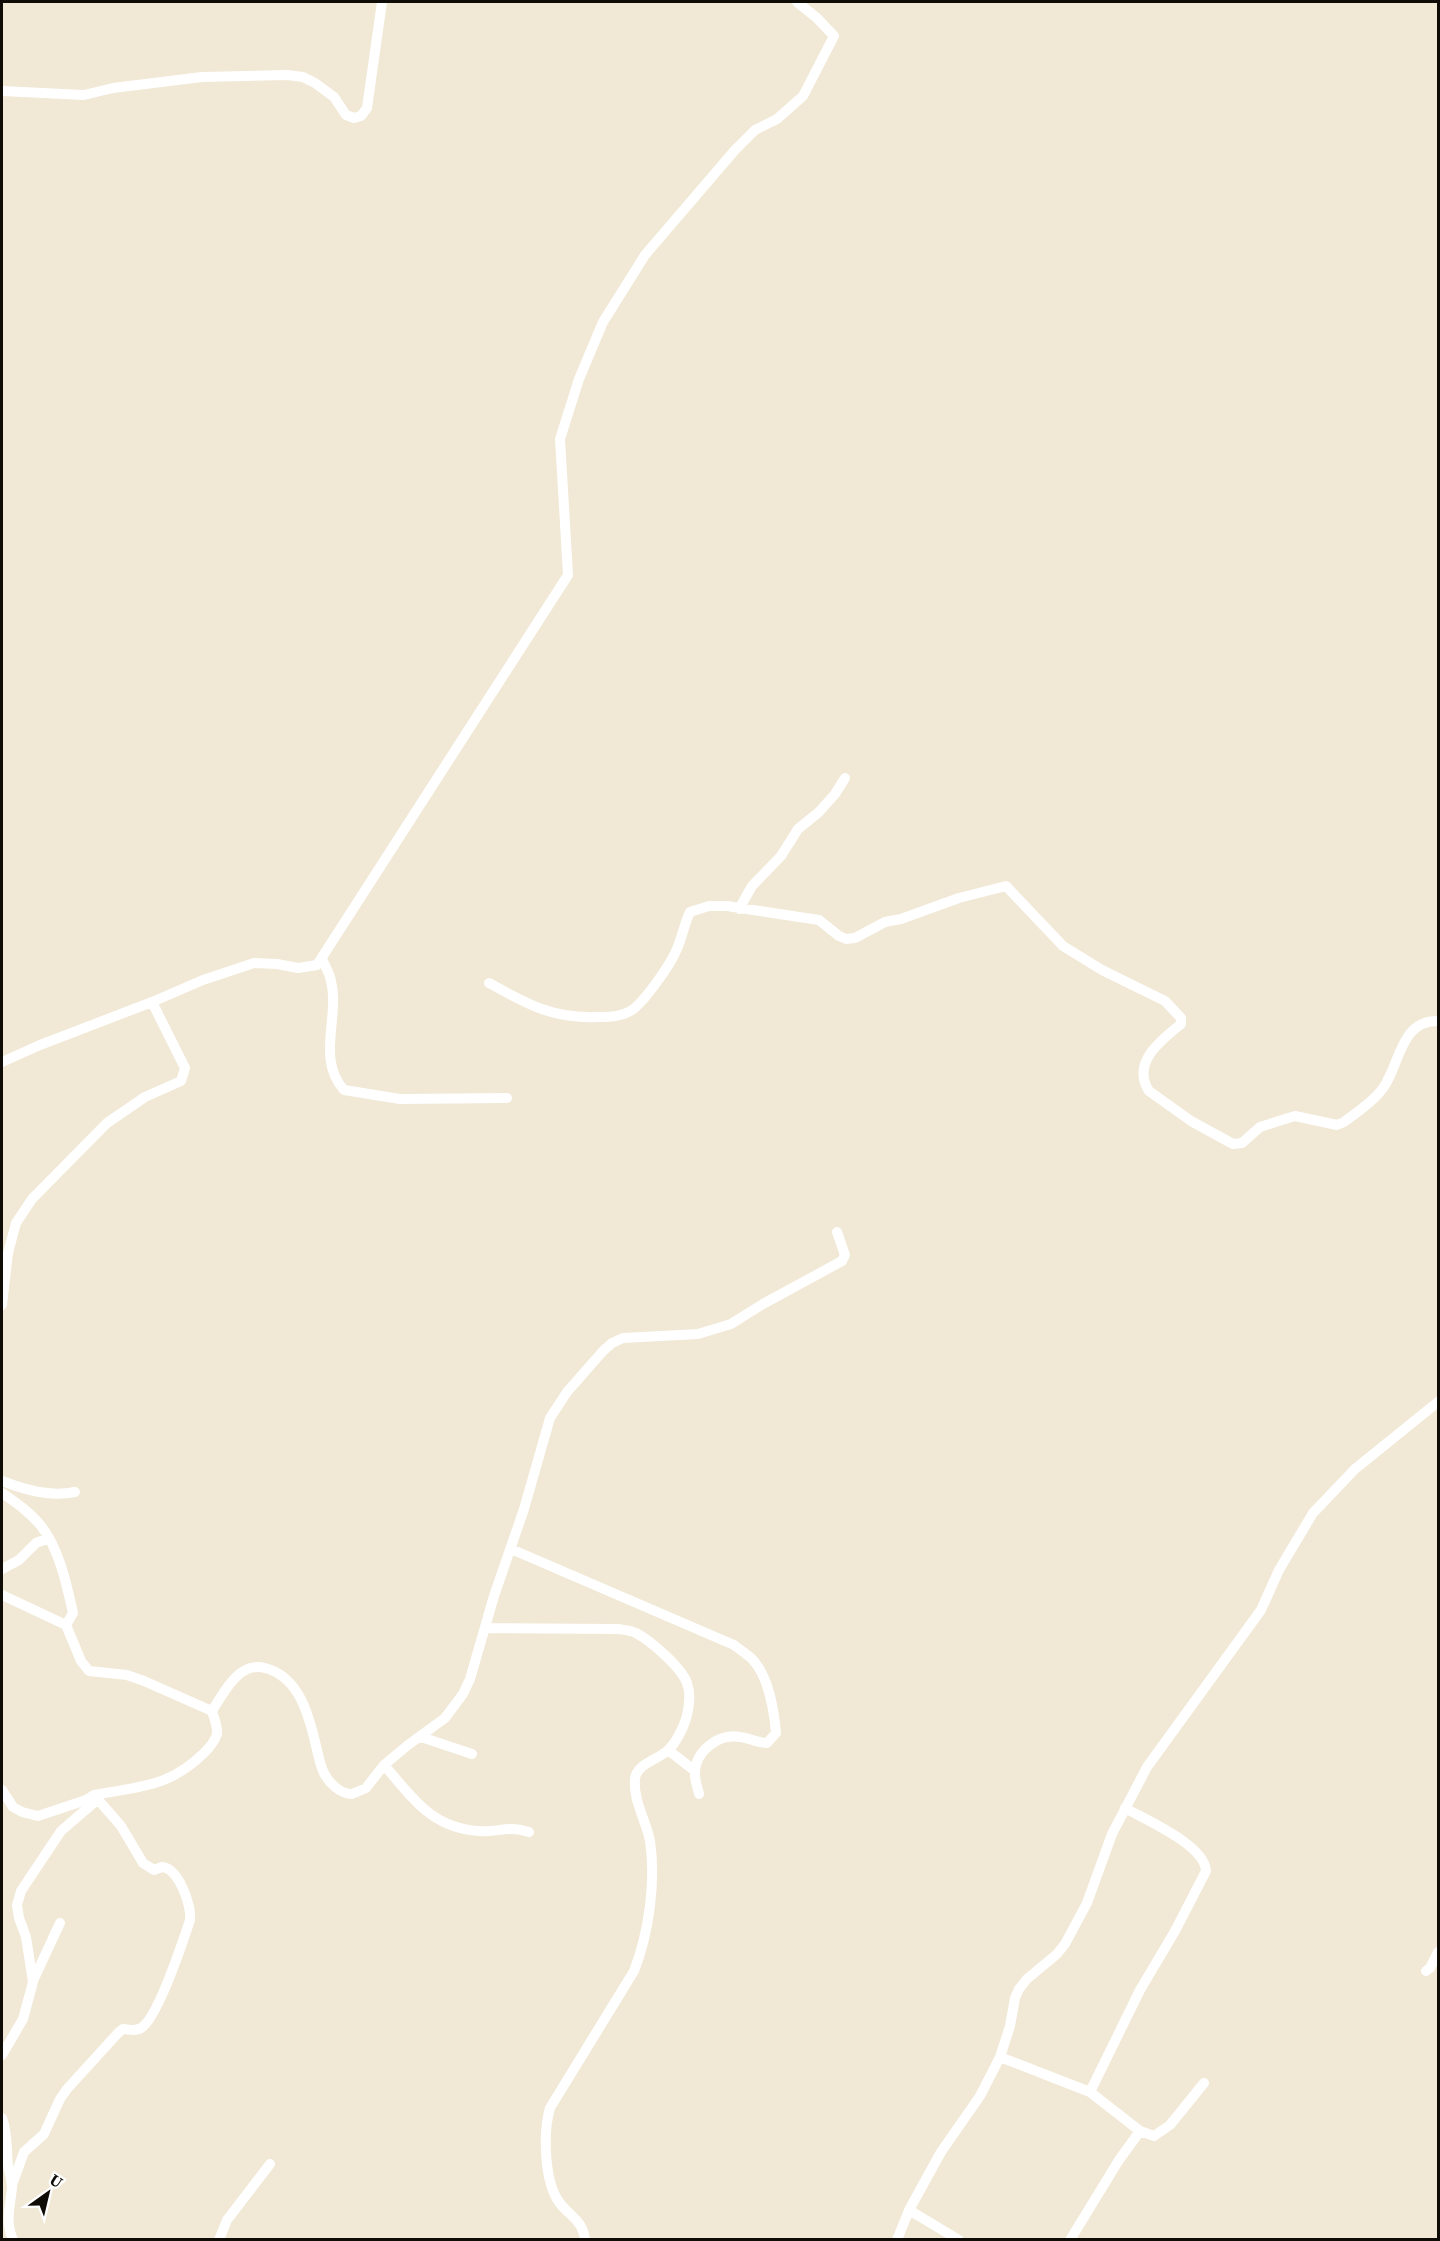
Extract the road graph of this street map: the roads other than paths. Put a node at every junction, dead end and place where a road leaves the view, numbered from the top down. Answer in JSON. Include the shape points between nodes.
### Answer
{"nodes":[{"id":1,"x":382,"y":2,"type":"edge"},
{"id":2,"x":797,"y":2,"type":"edge"},
{"id":3,"x":2,"y":91,"type":"edge"},
{"id":4,"x":845,"y":778,"type":"dead end"},
{"id":5,"x":739,"y":909,"type":"junction"},
{"id":6,"x":322,"y":959,"type":"junction"},
{"id":7,"x":489,"y":983,"type":"dead end"},
{"id":8,"x":152,"y":1002,"type":"junction"},
{"id":9,"x":1438,"y":1021,"type":"edge"},
{"id":10,"x":2,"y":1062,"type":"edge"},
{"id":11,"x":507,"y":1098,"type":"dead end"},
{"id":12,"x":837,"y":1232,"type":"dead end"},
{"id":13,"x":2,"y":1305,"type":"edge"},
{"id":14,"x":1438,"y":1402,"type":"edge"},
{"id":15,"x":2,"y":1481,"type":"edge"},
{"id":16,"x":75,"y":1492,"type":"dead end"},
{"id":17,"x":2,"y":1493,"type":"edge"},
{"id":18,"x":49,"y":1538,"type":"junction"},
{"id":19,"x":511,"y":1549,"type":"junction"},
{"id":20,"x":2,"y":1569,"type":"edge"},
{"id":21,"x":2,"y":1595,"type":"edge"},
{"id":22,"x":66,"y":1625,"type":"junction"},
{"id":23,"x":486,"y":1628,"type":"junction"},
{"id":24,"x":212,"y":1711,"type":"junction"},
{"id":25,"x":421,"y":1737,"type":"junction"},
{"id":26,"x":668,"y":1750,"type":"junction"},
{"id":27,"x":472,"y":1754,"type":"dead end"},
{"id":28,"x":384,"y":1766,"type":"junction"},
{"id":29,"x":695,"y":1771,"type":"junction"},
{"id":30,"x":2,"y":1790,"type":"edge"},
{"id":31,"x":699,"y":1794,"type":"dead end"},
{"id":32,"x":96,"y":1797,"type":"junction"},
{"id":33,"x":1125,"y":1808,"type":"junction"},
{"id":34,"x":529,"y":1832,"type":"dead end"},
{"id":35,"x":60,"y":1923,"type":"dead end"},
{"id":36,"x":1438,"y":1953,"type":"edge"},
{"id":37,"x":1426,"y":1971,"type":"dead end"},
{"id":38,"x":33,"y":1982,"type":"junction"},
{"id":39,"x":2,"y":2055,"type":"edge"},
{"id":40,"x":1000,"y":2057,"type":"junction"},
{"id":41,"x":1204,"y":2083,"type":"dead end"},
{"id":42,"x":1090,"y":2092,"type":"junction"},
{"id":43,"x":2,"y":2118,"type":"edge"},
{"id":44,"x":1140,"y":2131,"type":"junction"},
{"id":45,"x":270,"y":2164,"type":"dead end"},
{"id":46,"x":12,"y":2185,"type":"junction"},
{"id":47,"x":909,"y":2210,"type":"junction"},
{"id":48,"x":13,"y":2240,"type":"edge"},
{"id":49,"x":219,"y":2240,"type":"edge"},
{"id":50,"x":585,"y":2240,"type":"edge"},
{"id":51,"x":897,"y":2240,"type":"edge"},
{"id":52,"x":959,"y":2240,"type":"edge"},
{"id":53,"x":1070,"y":2240,"type":"edge"}],
"edges":[{"from":1,"to":3,"type":"street","via":[[367,108],[354,118],[346,115],[334,97],[315,83],[287,75],[202,77],[84,95]]},
{"from":2,"to":6,"type":"street","via":[[834,36],[803,96],[777,119],[755,130],[735,150],[645,255],[603,322],[579,379],[560,439],[567,575]]},
{"from":4,"to":5,"type":"street","via":[[819,812],[798,829],[781,856],[752,886]]},
{"from":5,"to":7,"type":"street","via":[[709,906],[690,912],[677,949],[658,980],[634,1009],[618,1017],[582,1018],[550,1013]]},
{"from":5,"to":9,"type":"street","via":[[819,920],[846,939],[885,922],[1006,886],[1063,946],[1177,1011],[1181,1024],[1145,1060],[1146,1087],[1191,1121],[1233,1144],[1242,1143],[1260,1127],[1295,1116],[1336,1125],[1344,1122],[1382,1091],[1413,1031],[1427,1021]]},
{"from":6,"to":8,"type":"street","via":[[317,965],[298,969],[254,963]]},
{"from":6,"to":11,"type":"street","via":[[333,996],[331,1068],[344,1090],[400,1099]]},
{"from":8,"to":10,"type":"street"},
{"from":8,"to":13,"type":"street","via":[[185,1068],[181,1081],[145,1097],[107,1124],[32,1199],[16,1223]]},
{"from":12,"to":19,"type":"street","via":[[845,1256],[842,1261],[731,1324],[698,1334],[623,1338],[603,1350],[550,1418]]},
{"from":14,"to":33,"type":"street","via":[[1355,1469],[1313,1513],[1279,1570],[1261,1610],[1147,1767]]},
{"from":15,"to":16,"type":"street","via":[[29,1491],[59,1495]]},
{"from":17,"to":18,"type":"street","via":[[21,1506]]},
{"from":18,"to":20,"type":"street"},
{"from":18,"to":22,"type":"street","via":[[67,1583],[73,1613]]},
{"from":19,"to":23,"type":"street"},
{"from":19,"to":29,"type":"street","via":[[734,1645],[753,1660],[768,1690],[775,1718],[774,1738],[767,1743],[739,1736],[717,1740],[704,1751]]},
{"from":21,"to":22,"type":"street"},
{"from":22,"to":24,"type":"street","via":[[89,1671],[144,1681]]},
{"from":23,"to":25,"type":"street","via":[[463,1694],[445,1718]]},
{"from":23,"to":26,"type":"street","via":[[618,1629],[644,1638],[687,1683],[686,1720]]},
{"from":24,"to":28,"type":"street","via":[[237,1676],[247,1668],[265,1668],[284,1677],[300,1696],[324,1774],[341,1791],[352,1794],[366,1788]]},
{"from":24,"to":32,"type":"street","via":[[216,1737],[185,1769],[160,1783]]},
{"from":25,"to":27,"type":"street"},
{"from":25,"to":28,"type":"street"},
{"from":26,"to":29,"type":"street"},
{"from":26,"to":50,"type":"street","via":[[640,1768],[635,1778],[650,1840],[651,1876],[648,1922],[639,1957],[550,2108],[546,2126],[546,2151],[554,2192],[564,2209],[581,2224]]},
{"from":28,"to":34,"type":"street","via":[[423,1809],[442,1823],[481,1832],[514,1828]]},
{"from":29,"to":31,"type":"street"},
{"from":30,"to":32,"type":"street","via":[[13,1807],[38,1816]]},
{"from":32,"to":38,"type":"street","via":[[61,1831],[21,1891],[17,1905]]},
{"from":32,"to":46,"type":"street","via":[[121,1826],[143,1863],[154,1870],[162,1867],[171,1871],[190,1907],[190,1920],[148,2021],[136,2031],[119,2032],[67,2090],[44,2134],[24,2152]]},
{"from":33,"to":40,"type":"street","via":[[1087,1903],[1065,1944],[1019,1989]]},
{"from":33,"to":42,"type":"street","via":[[1197,1851],[1206,1871],[1140,1990]]},
{"from":35,"to":38,"type":"street"},
{"from":36,"to":37,"type":"street"},
{"from":38,"to":39,"type":"street","via":[[22,2019]]},
{"from":40,"to":42,"type":"street"},
{"from":40,"to":47,"type":"street"},
{"from":41,"to":44,"type":"street","via":[[1161,2133],[1154,2136]]},
{"from":42,"to":44,"type":"street"},
{"from":43,"to":46,"type":"street"},
{"from":44,"to":53,"type":"street"},
{"from":45,"to":49,"type":"street","via":[[227,2220]]},
{"from":46,"to":48,"type":"street","via":[[8,2210]]},
{"from":47,"to":51,"type":"street"},
{"from":47,"to":52,"type":"street"}]}
